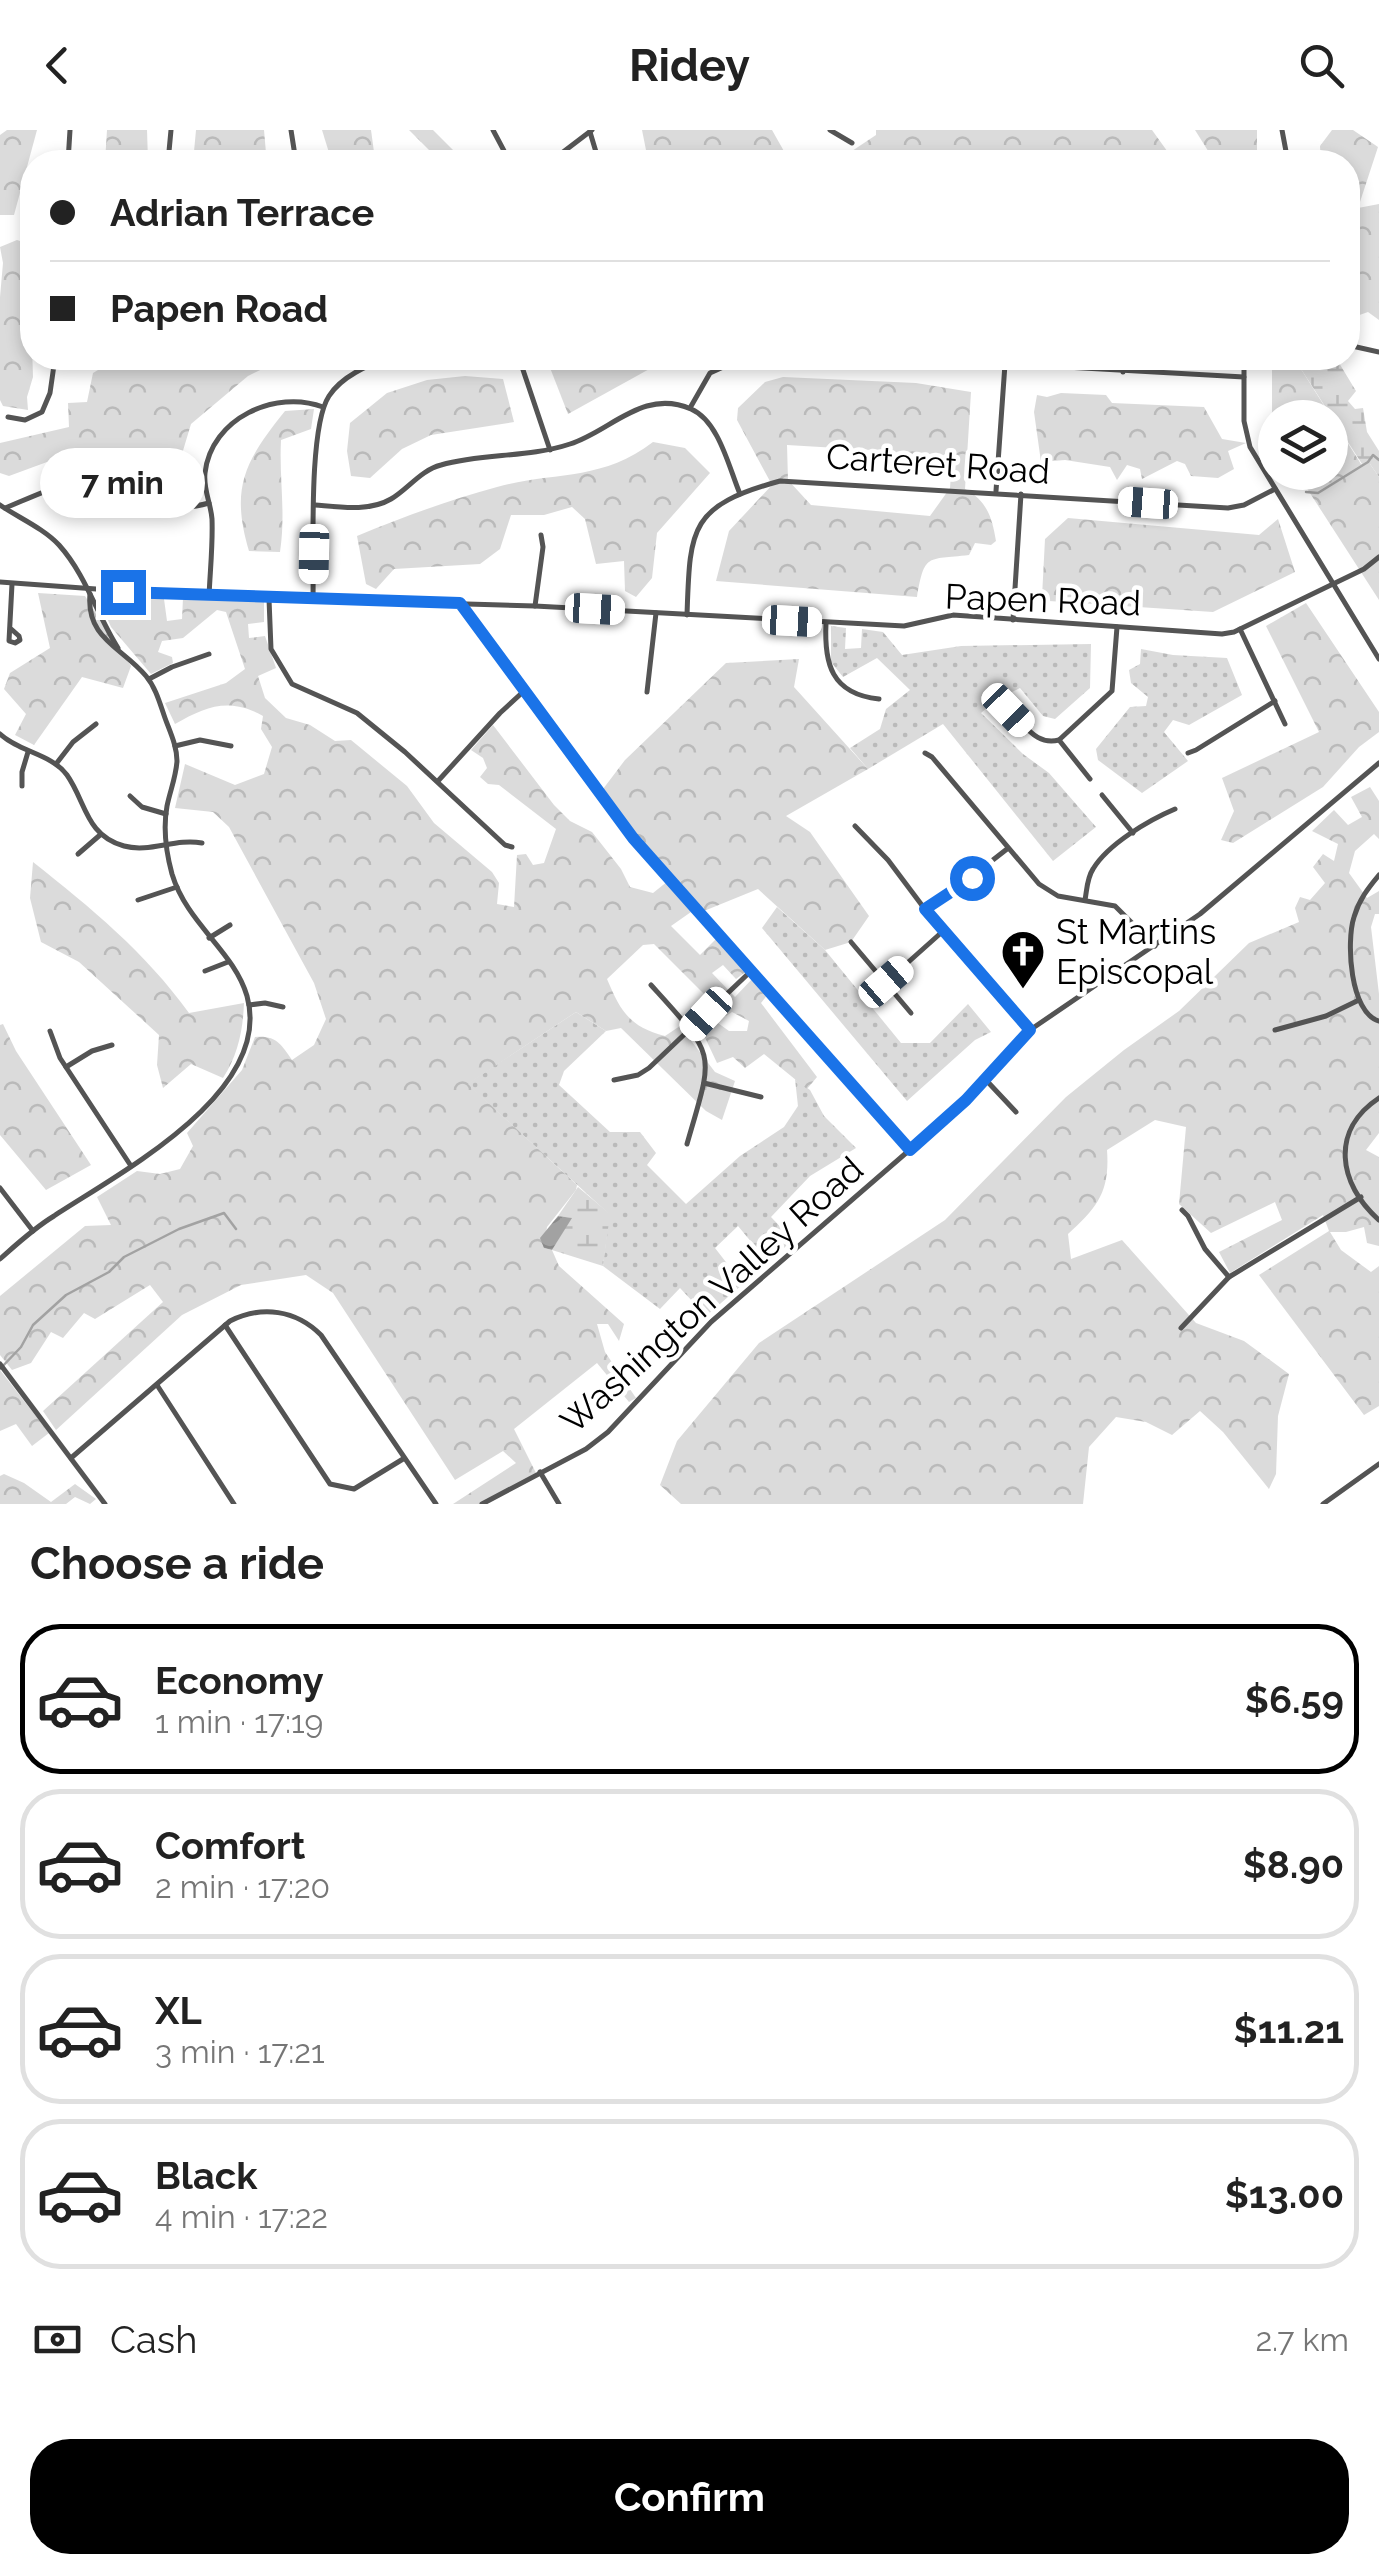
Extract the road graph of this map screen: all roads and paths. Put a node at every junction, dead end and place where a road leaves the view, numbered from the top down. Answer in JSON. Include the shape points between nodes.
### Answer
{"nodes":[{"id":1,"x":830,"y":130,"type":"edge"},
{"id":2,"x":591,"y":131,"type":"edge"},
{"id":3,"x":852,"y":143,"type":"dead end"},
{"id":4,"x":566,"y":150,"type":"edge"},
{"id":5,"x":54,"y":370,"type":"edge"},
{"id":6,"x":364,"y":370,"type":"edge"},
{"id":7,"x":523,"y":370,"type":"edge"},
{"id":8,"x":717,"y":370,"type":"edge"},
{"id":9,"x":1005,"y":370,"type":"edge"},
{"id":10,"x":1094,"y":370,"type":"edge"},
{"id":11,"x":1244,"y":370,"type":"edge"},
{"id":12,"x":1124,"y":372,"type":"joint"},
{"id":13,"x":1244,"y":377,"type":"junction"},
{"id":14,"x":323,"y":407,"type":"junction"},
{"id":15,"x":690,"y":408,"type":"junction"},
{"id":16,"x":8,"y":418,"type":"dead end"},
{"id":17,"x":550,"y":450,"type":"junction"},
{"id":18,"x":1258,"y":459,"type":"edge"},
{"id":19,"x":1272,"y":490,"type":"edge"},
{"id":20,"x":1275,"y":490,"type":"edge"},
{"id":21,"x":996,"y":492,"type":"junction"},
{"id":22,"x":740,"y":494,"type":"junction"},
{"id":23,"x":1021,"y":494,"type":"junction"},
{"id":24,"x":210,"y":503,"type":"junction"},
{"id":25,"x":315,"y":504,"type":"junction"},
{"id":26,"x":2,"y":507,"type":"edge"},
{"id":27,"x":542,"y":534,"type":"dead end"},
{"id":28,"x":1379,"y":557,"type":"edge"},
{"id":29,"x":0,"y":582,"type":"edge"},
{"id":30,"x":12,"y":584,"type":"junction"},
{"id":31,"x":1333,"y":584,"type":"junction"},
{"id":32,"x":89,"y":592,"type":"junction"},
{"id":33,"x":210,"y":597,"type":"junction"},
{"id":34,"x":269,"y":599,"type":"junction"},
{"id":35,"x":313,"y":600,"type":"junction"},
{"id":36,"x":460,"y":603,"type":"junction"},
{"id":37,"x":478,"y":604,"type":"junction"},
{"id":38,"x":535,"y":606,"type":"junction"},
{"id":39,"x":656,"y":613,"type":"junction"},
{"id":40,"x":687,"y":614,"type":"junction"},
{"id":41,"x":470,"y":618,"type":"junction"},
{"id":42,"x":1013,"y":620,"type":"junction"},
{"id":43,"x":826,"y":623,"type":"junction"},
{"id":44,"x":1118,"y":627,"type":"junction"},
{"id":45,"x":10,"y":628,"type":"dead end"},
{"id":46,"x":1240,"y":628,"type":"junction"},
{"id":47,"x":120,"y":650,"type":"junction"},
{"id":48,"x":208,"y":654,"type":"dead end"},
{"id":49,"x":1379,"y":660,"type":"edge"},
{"id":50,"x":149,"y":680,"type":"junction"},
{"id":51,"x":524,"y":691,"type":"junction"},
{"id":52,"x":647,"y":692,"type":"dead end"},
{"id":53,"x":878,"y":698,"type":"dead end"},
{"id":54,"x":1275,"y":701,"type":"junction"},
{"id":55,"x":1001,"y":706,"type":"dead end"},
{"id":56,"x":96,"y":724,"type":"dead end"},
{"id":57,"x":1285,"y":724,"type":"dead end"},
{"id":58,"x":0,"y":734,"type":"edge"},
{"id":59,"x":1059,"y":740,"type":"junction"},
{"id":60,"x":175,"y":746,"type":"junction"},
{"id":61,"x":232,"y":746,"type":"dead end"},
{"id":62,"x":28,"y":752,"type":"junction"},
{"id":63,"x":925,"y":752,"type":"dead end"},
{"id":64,"x":1188,"y":752,"type":"dead end"},
{"id":65,"x":1379,"y":763,"type":"edge"},
{"id":66,"x":56,"y":765,"type":"junction"},
{"id":67,"x":1090,"y":779,"type":"dead end"},
{"id":68,"x":438,"y":782,"type":"junction"},
{"id":69,"x":22,"y":786,"type":"dead end"},
{"id":70,"x":1102,"y":795,"type":"dead end"},
{"id":71,"x":130,"y":796,"type":"dead end"},
{"id":72,"x":1175,"y":809,"type":"dead end"},
{"id":73,"x":166,"y":814,"type":"junction"},
{"id":74,"x":856,"y":826,"type":"dead end"},
{"id":75,"x":1133,"y":832,"type":"junction"},
{"id":76,"x":100,"y":835,"type":"junction"},
{"id":77,"x":202,"y":843,"type":"dead end"},
{"id":78,"x":166,"y":845,"type":"junction"},
{"id":79,"x":512,"y":848,"type":"dead end"},
{"id":80,"x":1006,"y":849,"type":"junction"},
{"id":81,"x":78,"y":854,"type":"dead end"},
{"id":82,"x":1379,"y":875,"type":"edge"},
{"id":83,"x":176,"y":888,"type":"junction"},
{"id":84,"x":138,"y":900,"type":"dead end"},
{"id":85,"x":1085,"y":900,"type":"junction"},
{"id":86,"x":925,"y":909,"type":"junction"},
{"id":87,"x":230,"y":924,"type":"dead end"},
{"id":88,"x":942,"y":932,"type":"junction"},
{"id":89,"x":209,"y":938,"type":"junction"},
{"id":90,"x":850,"y":942,"type":"dead end"},
{"id":91,"x":1155,"y":946,"type":"junction"},
{"id":92,"x":228,"y":962,"type":"junction"},
{"id":93,"x":206,"y":971,"type":"dead end"},
{"id":94,"x":751,"y":971,"type":"junction"},
{"id":95,"x":886,"y":982,"type":"junction"},
{"id":96,"x":651,"y":985,"type":"dead end"},
{"id":97,"x":1359,"y":1000,"type":"junction"},
{"id":98,"x":248,"y":1005,"type":"junction"},
{"id":99,"x":284,"y":1006,"type":"dead end"},
{"id":100,"x":911,"y":1013,"type":"dead end"},
{"id":101,"x":1379,"y":1021,"type":"edge"},
{"id":102,"x":692,"y":1030,"type":"junction"},
{"id":103,"x":1030,"y":1030,"type":"junction"},
{"id":104,"x":1276,"y":1030,"type":"dead end"},
{"id":105,"x":50,"y":1031,"type":"dead end"},
{"id":106,"x":112,"y":1045,"type":"dead end"},
{"id":107,"x":66,"y":1068,"type":"junction"},
{"id":108,"x":985,"y":1079,"type":"junction"},
{"id":109,"x":614,"y":1080,"type":"dead end"},
{"id":110,"x":704,"y":1084,"type":"junction"},
{"id":111,"x":761,"y":1097,"type":"dead end"},
{"id":112,"x":1379,"y":1098,"type":"edge"},
{"id":113,"x":1016,"y":1112,"type":"dead end"},
{"id":114,"x":688,"y":1144,"type":"dead end"},
{"id":115,"x":910,"y":1150,"type":"junction"},
{"id":116,"x":131,"y":1166,"type":"junction"},
{"id":117,"x":0,"y":1188,"type":"edge"},
{"id":118,"x":1361,"y":1197,"type":"junction"},
{"id":119,"x":1182,"y":1210,"type":"dead end"},
{"id":120,"x":1379,"y":1220,"type":"edge"},
{"id":121,"x":33,"y":1231,"type":"junction"},
{"id":122,"x":0,"y":1258,"type":"edge"},
{"id":123,"x":1229,"y":1277,"type":"junction"},
{"id":124,"x":225,"y":1325,"type":"junction"},
{"id":125,"x":1181,"y":1328,"type":"dead end"},
{"id":126,"x":0,"y":1364,"type":"edge"},
{"id":127,"x":156,"y":1384,"type":"junction"},
{"id":128,"x":72,"y":1458,"type":"junction"},
{"id":129,"x":404,"y":1458,"type":"junction"},
{"id":130,"x":1379,"y":1464,"type":"edge"},
{"id":131,"x":540,"y":1472,"type":"junction"},
{"id":132,"x":105,"y":1504,"type":"edge"},
{"id":133,"x":234,"y":1504,"type":"edge"},
{"id":134,"x":436,"y":1504,"type":"edge"},
{"id":135,"x":482,"y":1504,"type":"edge"},
{"id":136,"x":559,"y":1504,"type":"edge"},
{"id":137,"x":1323,"y":1504,"type":"edge"}],
"edges":[{"from":1,"to":3,"type":"street"},
{"from":2,"to":4,"type":"street"},
{"from":5,"to":16,"type":"street","via":[[42,412]]},
{"from":6,"to":14,"type":"street","via":[[341,382]]},
{"from":7,"to":17,"type":"street"},
{"from":8,"to":15,"type":"street"},
{"from":9,"to":21,"type":"street"},
{"from":10,"to":12,"type":"street"},
{"from":11,"to":13,"type":"street"},
{"from":12,"to":13,"type":"street"},
{"from":13,"to":18,"type":"street","via":[[1247,438]]},
{"from":14,"to":24,"type":"street","via":[[282,400],[245,415],[209,458],[204,480]]},
{"from":14,"to":25,"type":"street"},
{"from":15,"to":17,"type":"street","via":[[633,409]]},
{"from":15,"to":22,"type":"street","via":[[710,425]]},
{"from":17,"to":25,"type":"street","via":[[440,465],[376,506]]},
{"from":19,"to":23,"type":"street","name":"Carteret Road","via":[[1228,508]]},
{"from":20,"to":31,"type":"street"},
{"from":21,"to":22,"type":"street","name":"Carteret Road","via":[[788,480]]},
{"from":21,"to":23,"type":"street","name":"Carteret Road"},
{"from":22,"to":40,"type":"street","name":"Carteret Road","via":[[698,525]]},
{"from":23,"to":42,"type":"street"},
{"from":24,"to":26,"type":"street","via":[[171,507],[122,478],[104,475]]},
{"from":24,"to":33,"type":"street"},
{"from":25,"to":35,"type":"street"},
{"from":26,"to":32,"type":"street","via":[[59,545]]},
{"from":27,"to":38,"type":"street"},
{"from":28,"to":31,"type":"street","name":"Papen Road"},
{"from":29,"to":30,"type":"street","name":"Papen Road"},
{"from":30,"to":32,"type":"street","name":"Papen Road"},
{"from":30,"to":45,"type":"street"},
{"from":31,"to":46,"type":"street","name":"Papen Road"},
{"from":31,"to":49,"type":"street"},
{"from":32,"to":33,"type":"street","name":"Papen Road"},
{"from":32,"to":47,"type":"street"},
{"from":32,"to":47,"type":"street","via":[[97,633]]},
{"from":33,"to":34,"type":"street","name":"Papen Road"},
{"from":34,"to":35,"type":"street","name":"Papen Road"},
{"from":34,"to":68,"type":"street","via":[[272,649],[292,684],[357,713]]},
{"from":35,"to":36,"type":"street","name":"Papen Road"},
{"from":36,"to":37,"type":"street","name":"Papen Road"},
{"from":36,"to":41,"type":"street"},
{"from":37,"to":38,"type":"street","name":"Papen Road"},
{"from":37,"to":41,"type":"street"},
{"from":38,"to":39,"type":"street","name":"Papen Road"},
{"from":39,"to":40,"type":"street","name":"Papen Road"},
{"from":39,"to":52,"type":"street"},
{"from":40,"to":43,"type":"street","name":"Papen Road"},
{"from":41,"to":51,"type":"street"},
{"from":42,"to":43,"type":"street","name":"Papen Road"},
{"from":42,"to":44,"type":"street","name":"Papen Road"},
{"from":43,"to":53,"type":"street","via":[[830,671]]},
{"from":44,"to":46,"type":"street","name":"Papen Road","via":[[1212,634]]},
{"from":44,"to":59,"type":"street","via":[[1112,691]]},
{"from":46,"to":54,"type":"street"},
{"from":47,"to":50,"type":"street"},
{"from":48,"to":50,"type":"street"},
{"from":50,"to":60,"type":"street"},
{"from":51,"to":68,"type":"street"},
{"from":51,"to":94,"type":"street","via":[[633,838]]},
{"from":54,"to":57,"type":"street"},
{"from":54,"to":64,"type":"street"},
{"from":55,"to":59,"type":"street","via":[[1037,739]]},
{"from":56,"to":66,"type":"street"},
{"from":58,"to":62,"type":"street"},
{"from":59,"to":67,"type":"street"},
{"from":60,"to":61,"type":"street","via":[[200,740]]},
{"from":60,"to":73,"type":"street"},
{"from":62,"to":66,"type":"street"},
{"from":62,"to":69,"type":"street"},
{"from":63,"to":80,"type":"street"},
{"from":65,"to":91,"type":"street","name":"Washington Valley Road"},
{"from":66,"to":76,"type":"street"},
{"from":68,"to":79,"type":"street"},
{"from":70,"to":75,"type":"street"},
{"from":71,"to":73,"type":"street"},
{"from":72,"to":75,"type":"street"},
{"from":73,"to":78,"type":"street"},
{"from":74,"to":86,"type":"street"},
{"from":75,"to":85,"type":"street","via":[[1094,867]]},
{"from":76,"to":78,"type":"street","via":[[128,847]]},
{"from":76,"to":81,"type":"street"},
{"from":77,"to":78,"type":"street"},
{"from":78,"to":83,"type":"street"},
{"from":80,"to":85,"type":"street","via":[[1049,891]]},
{"from":80,"to":86,"type":"street"},
{"from":82,"to":97,"type":"street","via":[[1352,927]]},
{"from":83,"to":84,"type":"street"},
{"from":83,"to":89,"type":"street"},
{"from":85,"to":91,"type":"street","via":[[1115,906]]},
{"from":86,"to":88,"type":"street"},
{"from":87,"to":89,"type":"street"},
{"from":88,"to":95,"type":"street"},
{"from":88,"to":103,"type":"street"},
{"from":89,"to":92,"type":"street"},
{"from":90,"to":95,"type":"street"},
{"from":91,"to":103,"type":"street","name":"Washington Valley Road"},
{"from":92,"to":93,"type":"street"},
{"from":92,"to":98,"type":"street"},
{"from":94,"to":102,"type":"street"},
{"from":94,"to":115,"type":"street"},
{"from":95,"to":100,"type":"street"},
{"from":96,"to":102,"type":"street"},
{"from":97,"to":101,"type":"street","via":[[1366,1016]]},
{"from":97,"to":104,"type":"street"},
{"from":98,"to":99,"type":"street"},
{"from":98,"to":116,"type":"street","via":[[239,1065],[166,1143]]},
{"from":102,"to":109,"type":"street","via":[[644,1072]]},
{"from":102,"to":110,"type":"street","via":[[707,1060]]},
{"from":103,"to":108,"type":"street","name":"Washington Valley Road"},
{"from":105,"to":107,"type":"street"},
{"from":106,"to":107,"type":"street"},
{"from":107,"to":116,"type":"street"},
{"from":108,"to":113,"type":"street"},
{"from":108,"to":115,"type":"street","name":"Washington Valley Road"},
{"from":110,"to":111,"type":"street"},
{"from":110,"to":114,"type":"street"},
{"from":112,"to":118,"type":"street","via":[[1358,1113],[1346,1143],[1346,1164]]},
{"from":115,"to":131,"type":"street","name":"Washington Valley Road","via":[[711,1322],[608,1432]]},
{"from":116,"to":121,"type":"street"},
{"from":117,"to":121,"type":"street"},
{"from":118,"to":120,"type":"street"},
{"from":118,"to":123,"type":"street"},
{"from":119,"to":123,"type":"street"},
{"from":121,"to":122,"type":"street"},
{"from":123,"to":125,"type":"street"},
{"from":124,"to":127,"type":"street"},
{"from":124,"to":129,"type":"street","via":[[260,1312],[289,1314],[312,1327]]},
{"from":124,"to":129,"type":"street","via":[[330,1484],[354,1489]]},
{"from":126,"to":128,"type":"street"},
{"from":127,"to":128,"type":"street"},
{"from":127,"to":133,"type":"street"},
{"from":128,"to":132,"type":"street"},
{"from":129,"to":134,"type":"street"},
{"from":130,"to":137,"type":"street"},
{"from":131,"to":135,"type":"street","name":"Washington Valley Road"},
{"from":131,"to":136,"type":"street"}]}
